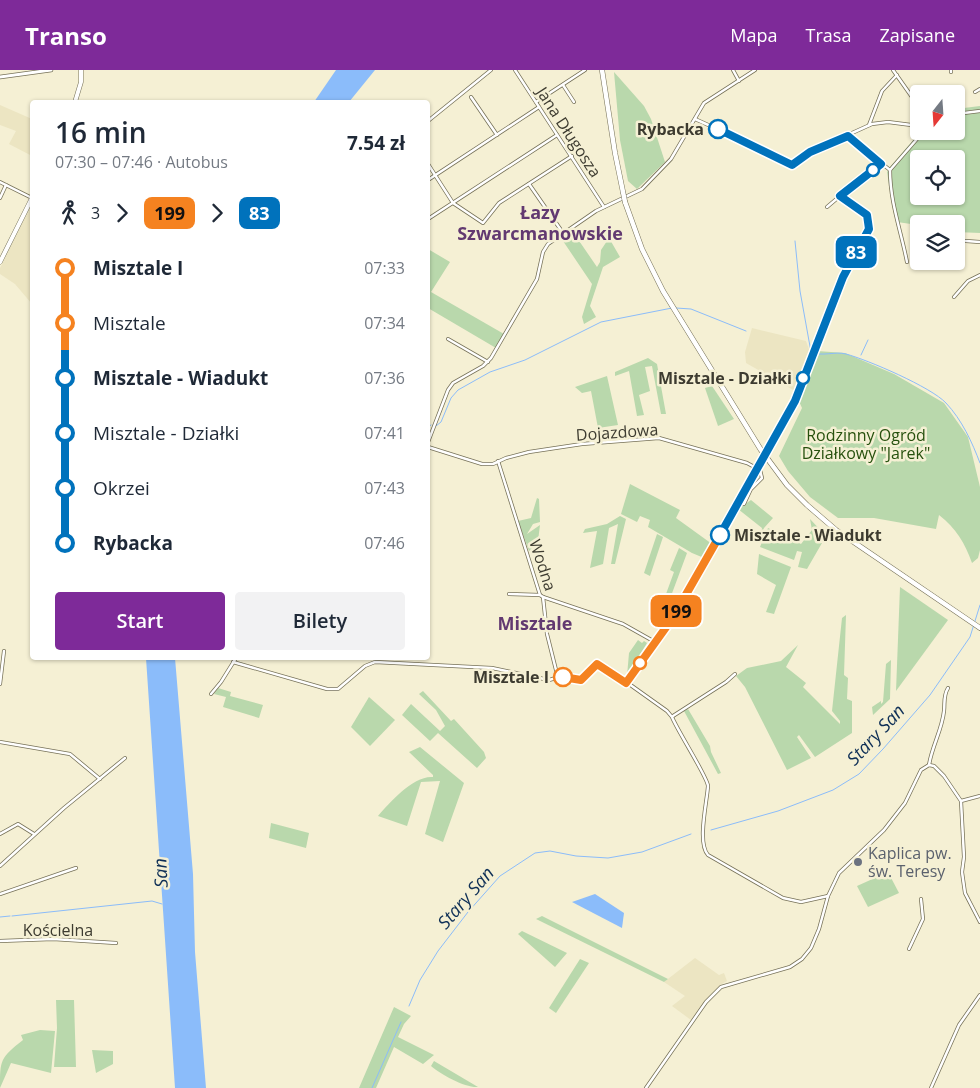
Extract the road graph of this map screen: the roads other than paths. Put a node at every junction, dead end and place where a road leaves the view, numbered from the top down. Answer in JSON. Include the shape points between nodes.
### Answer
{"nodes":[{"id":1,"x":51,"y":70,"type":"edge"},
{"id":2,"x":491,"y":70,"type":"edge"},
{"id":3,"x":515,"y":70,"type":"edge"},
{"id":4,"x":585,"y":70,"type":"edge"},
{"id":5,"x":602,"y":70,"type":"edge"},
{"id":6,"x":733,"y":70,"type":"edge"},
{"id":7,"x":755,"y":70,"type":"edge"},
{"id":8,"x":893,"y":70,"type":"edge"},
{"id":9,"x":81,"y":71,"type":"edge"},
{"id":10,"x":897,"y":75,"type":"junction"},
{"id":11,"x":0,"y":77,"type":"edge"},
{"id":12,"x":739,"y":81,"type":"junction"},
{"id":13,"x":563,"y":85,"type":"junction"},
{"id":14,"x":980,"y":88,"type":"edge"},
{"id":15,"x":975,"y":92,"type":"dead end"},
{"id":16,"x":910,"y":94,"type":"edge"},
{"id":17,"x":471,"y":96,"type":"dead end"},
{"id":18,"x":76,"y":100,"type":"edge"},
{"id":19,"x":536,"y":102,"type":"junction"},
{"id":20,"x":574,"y":102,"type":"dead end"},
{"id":21,"x":539,"y":107,"type":"junction"},
{"id":22,"x":980,"y":111,"type":"edge"},
{"id":23,"x":965,"y":113,"type":"edge"},
{"id":24,"x":430,"y":119,"type":"edge"},
{"id":25,"x":695,"y":119,"type":"junction"},
{"id":26,"x":910,"y":125,"type":"edge"},
{"id":27,"x":868,"y":126,"type":"junction"},
{"id":28,"x":496,"y":135,"type":"junction"},
{"id":29,"x":557,"y":135,"type":"junction"},
{"id":30,"x":848,"y":136,"type":"junction"},
{"id":31,"x":916,"y":140,"type":"edge"},
{"id":32,"x":572,"y":156,"type":"junction"},
{"id":33,"x":881,"y":164,"type":"junction"},
{"id":34,"x":430,"y":167,"type":"edge"},
{"id":35,"x":890,"y":170,"type":"junction"},
{"id":36,"x":435,"y":175,"type":"junction"},
{"id":37,"x":430,"y":179,"type":"edge"},
{"id":38,"x":0,"y":182,"type":"edge"},
{"id":39,"x":529,"y":184,"type":"junction"},
{"id":40,"x":6,"y":185,"type":"junction"},
{"id":41,"x":840,"y":196,"type":"junction"},
{"id":42,"x":30,"y":197,"type":"edge"},
{"id":43,"x":0,"y":198,"type":"edge"},
{"id":44,"x":30,"y":202,"type":"edge"},
{"id":45,"x":453,"y":203,"type":"junction"},
{"id":46,"x":604,"y":206,"type":"junction"},
{"id":47,"x":828,"y":207,"type":"dead end"},
{"id":48,"x":430,"y":218,"type":"edge"},
{"id":49,"x":563,"y":233,"type":"junction"},
{"id":50,"x":966,"y":241,"type":"dead end"},
{"id":51,"x":980,"y":242,"type":"edge"},
{"id":52,"x":0,"y":262,"type":"edge"},
{"id":53,"x":907,"y":262,"type":"dead end"},
{"id":54,"x":980,"y":275,"type":"edge"},
{"id":55,"x":954,"y":296,"type":"dead end"},
{"id":56,"x":448,"y":339,"type":"dead end"},
{"id":57,"x":488,"y":362,"type":"junction"},
{"id":58,"x":430,"y":437,"type":"edge"},
{"id":59,"x":430,"y":449,"type":"edge"},
{"id":60,"x":498,"y":461,"type":"junction"},
{"id":61,"x":737,"y":504,"type":"junction"},
{"id":62,"x":509,"y":594,"type":"dead end"},
{"id":63,"x":542,"y":596,"type":"junction"},
{"id":64,"x":980,"y":628,"type":"edge"},
{"id":65,"x":655,"y":642,"type":"junction"},
{"id":66,"x":4,"y":651,"type":"dead end"},
{"id":67,"x":233,"y":662,"type":"joint"},
{"id":68,"x":390,"y":662,"type":"joint"},
{"id":69,"x":735,"y":674,"type":"dead end"},
{"id":70,"x":558,"y":678,"type":"junction"},
{"id":71,"x":626,"y":683,"type":"junction"},
{"id":72,"x":0,"y":684,"type":"edge"},
{"id":73,"x":948,"y":688,"type":"dead end"},
{"id":74,"x":211,"y":694,"type":"dead end"},
{"id":75,"x":672,"y":717,"type":"junction"},
{"id":76,"x":0,"y":742,"type":"edge"},
{"id":77,"x":125,"y":758,"type":"dead end"},
{"id":78,"x":929,"y":765,"type":"junction"},
{"id":79,"x":100,"y":779,"type":"junction"},
{"id":80,"x":980,"y":796,"type":"edge"},
{"id":81,"x":961,"y":801,"type":"junction"},
{"id":82,"x":0,"y":834,"type":"edge"},
{"id":83,"x":34,"y":834,"type":"junction"},
{"id":84,"x":0,"y":866,"type":"edge"},
{"id":85,"x":76,"y":868,"type":"dead end"},
{"id":86,"x":0,"y":894,"type":"edge"},
{"id":87,"x":828,"y":896,"type":"junction"},
{"id":88,"x":921,"y":899,"type":"dead end"},
{"id":89,"x":980,"y":922,"type":"edge"},
{"id":90,"x":0,"y":941,"type":"edge"},
{"id":91,"x":116,"y":943,"type":"dead end"},
{"id":92,"x":909,"y":949,"type":"dead end"},
{"id":93,"x":980,"y":995,"type":"edge"},
{"id":94,"x":646,"y":1087,"type":"edge"},
{"id":95,"x":930,"y":1088,"type":"edge"}],
"edges":[{"from":1,"to":11,"type":"street"},
{"from":2,"to":24,"type":"street"},
{"from":3,"to":19,"type":"street","name":"Jana Długosza"},
{"from":4,"to":13,"type":"street"},
{"from":5,"to":64,"type":"main road","bridge":true,"via":[[625,202],[642,249],[676,313],[761,450],[798,497],[836,530]]},
{"from":6,"to":12,"type":"street"},
{"from":7,"to":12,"type":"street"},
{"from":8,"to":10,"type":"street"},
{"from":9,"to":18,"type":"main road"},
{"from":10,"to":16,"type":"street"},
{"from":10,"to":27,"type":"street","via":[[882,91]]},
{"from":12,"to":25,"type":"street","via":[[709,98]]},
{"from":13,"to":19,"type":"street"},
{"from":13,"to":20,"type":"street"},
{"from":14,"to":15,"type":"street"},
{"from":17,"to":28,"type":"street"},
{"from":19,"to":21,"type":"street","name":"Jana Długosza"},
{"from":21,"to":28,"type":"street"},
{"from":21,"to":29,"type":"street","name":"Jana Długosza"},
{"from":22,"to":23,"type":"street"},
{"from":25,"to":30,"type":"street","via":[[792,165],[810,152]]},
{"from":25,"to":46,"type":"street","via":[[668,163],[642,188]]},
{"from":26,"to":27,"type":"street","via":[[888,122]]},
{"from":27,"to":30,"type":"street"},
{"from":28,"to":36,"type":"street"},
{"from":29,"to":32,"type":"street","name":"Jana Długosza"},
{"from":29,"to":45,"type":"street"},
{"from":30,"to":33,"type":"street"},
{"from":31,"to":35,"type":"street"},
{"from":32,"to":39,"type":"street"},
{"from":32,"to":46,"type":"street","name":"Jana Długosza"},
{"from":33,"to":35,"type":"street"},
{"from":33,"to":41,"type":"street"},
{"from":34,"to":36,"type":"street"},
{"from":35,"to":53,"type":"street","via":[[894,211]]},
{"from":36,"to":37,"type":"street"},
{"from":36,"to":45,"type":"street"},
{"from":38,"to":40,"type":"street"},
{"from":39,"to":45,"type":"street","via":[[499,203],[483,223]]},
{"from":39,"to":49,"type":"street"},
{"from":40,"to":42,"type":"street"},
{"from":40,"to":43,"type":"street"},
{"from":41,"to":47,"type":"street"},
{"from":41,"to":61,"type":"street","bridge":true,"via":[[867,215],[869,229],[843,277],[795,401]]},
{"from":44,"to":52,"type":"main road"},
{"from":45,"to":48,"type":"street"},
{"from":46,"to":49,"type":"street"},
{"from":49,"to":57,"type":"street","via":[[544,249],[537,280]]},
{"from":50,"to":51,"type":"street"},
{"from":54,"to":55,"type":"street","via":[[968,281]]},
{"from":56,"to":57,"type":"street"},
{"from":57,"to":58,"type":"street","via":[[453,383]]},
{"from":59,"to":60,"type":"street","name":"Dojazdowa","via":[[482,464]]},
{"from":60,"to":61,"type":"street","name":"Dojazdowa","via":[[529,452],[582,444],[659,438],[760,470],[762,478],[751,489],[744,504]]},
{"from":60,"to":63,"type":"street","name":"Wodna"},
{"from":61,"to":65,"type":"street","via":[[672,619]]},
{"from":62,"to":63,"type":"street"},
{"from":63,"to":65,"type":"street","via":[[624,624]]},
{"from":63,"to":70,"type":"street","name":"Wodna"},
{"from":65,"to":71,"type":"street"},
{"from":66,"to":72,"type":"street"},
{"from":67,"to":68,"type":"street","via":[[338,690],[365,666]]},
{"from":67,"to":74,"type":"street"},
{"from":68,"to":70,"type":"street","via":[[492,668],[549,680]]},
{"from":69,"to":75,"type":"street"},
{"from":70,"to":71,"type":"street","via":[[581,680],[597,664]]},
{"from":71,"to":75,"type":"street"},
{"from":73,"to":78,"type":"street"},
{"from":75,"to":87,"type":"street","via":[[708,783],[704,833],[705,852],[710,858],[775,894],[801,902]]},
{"from":76,"to":79,"type":"street","via":[[70,754]]},
{"from":77,"to":79,"type":"street"},
{"from":78,"to":81,"type":"street","via":[[944,776]]},
{"from":78,"to":87,"type":"street","via":[[921,770],[905,803],[884,830],[840,873]]},
{"from":79,"to":83,"type":"street"},
{"from":80,"to":81,"type":"street"},
{"from":81,"to":89,"type":"street","via":[[965,893]]},
{"from":82,"to":83,"type":"street","via":[[18,824]]},
{"from":83,"to":84,"type":"street"},
{"from":85,"to":86,"type":"street"},
{"from":87,"to":94,"type":"street","via":[[819,929],[802,959],[790,967],[721,987],[706,1002]]},
{"from":88,"to":92,"type":"street","via":[[923,919]]},
{"from":90,"to":91,"type":"street","name":"Kościelna","via":[[54,939]]},
{"from":93,"to":95,"type":"street","via":[[959,1025]]}]}
